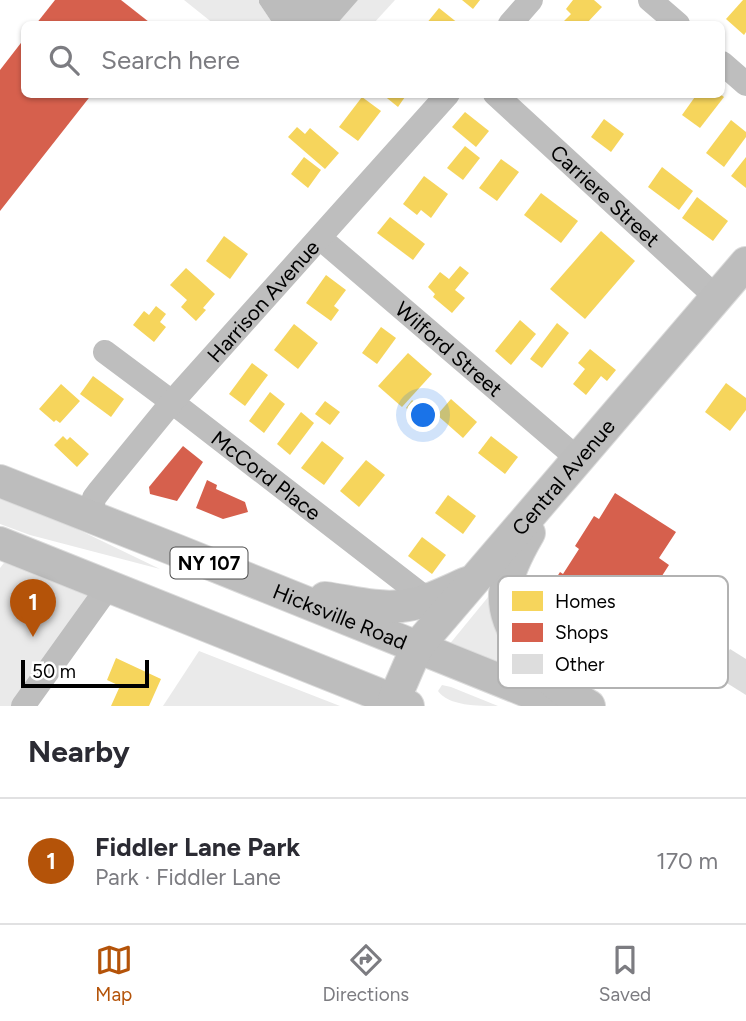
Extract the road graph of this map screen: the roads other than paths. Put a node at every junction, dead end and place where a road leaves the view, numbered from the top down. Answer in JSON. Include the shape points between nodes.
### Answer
{"nodes":[{"id":1,"x":531,"y":0,"type":"edge"},
{"id":2,"x":650,"y":0,"type":"edge"},
{"id":3,"x":513,"y":21,"type":"edge"},
{"id":4,"x":674,"y":21,"type":"edge"},
{"id":5,"x":725,"y":65,"type":"edge"},
{"id":6,"x":746,"y":84,"type":"edge"},
{"id":7,"x":444,"y":98,"type":"edge"},
{"id":8,"x":499,"y":98,"type":"edge"},
{"id":9,"x":320,"y":238,"type":"junction"},
{"id":10,"x":746,"y":263,"type":"edge"},
{"id":11,"x":716,"y":297,"type":"junction"},
{"id":12,"x":105,"y":352,"type":"dead end"},
{"id":13,"x":172,"y":402,"type":"junction"},
{"id":14,"x":573,"y":465,"type":"junction"},
{"id":15,"x":0,"y":481,"type":"edge"},
{"id":16,"x":91,"y":516,"type":"junction"},
{"id":17,"x":0,"y":543,"type":"edge"},
{"id":18,"x":509,"y":576,"type":"edge"},
{"id":19,"x":475,"y":579,"type":"junction"},
{"id":20,"x":109,"y":586,"type":"junction"},
{"id":21,"x":282,"y":593,"type":"junction"},
{"id":22,"x":428,"y":600,"type":"junction"},
{"id":23,"x":417,"y":647,"type":"junction"},
{"id":24,"x":498,"y":680,"type":"edge"},
{"id":25,"x":519,"y":688,"type":"edge"},
{"id":26,"x":562,"y":688,"type":"edge"},
{"id":27,"x":401,"y":703,"type":"edge"},
{"id":28,"x":23,"y":706,"type":"edge"},
{"id":29,"x":564,"y":706,"type":"edge"},
{"id":30,"x":589,"y":706,"type":"edge"}],
"edges":[{"from":1,"to":3,"type":"street"},
{"from":2,"to":4,"type":"street"},
{"from":5,"to":6,"type":"street"},
{"from":7,"to":9,"type":"street","name":"Harrison Avenue"},
{"from":8,"to":11,"type":"street","name":"Carriere Street"},
{"from":9,"to":13,"type":"street","name":"Harrison Avenue"},
{"from":9,"to":14,"type":"street","name":"Wilford Street"},
{"from":10,"to":11,"type":"main road","name":"Central Avenue"},
{"from":11,"to":14,"type":"main road","name":"Central Avenue"},
{"from":12,"to":13,"type":"street","name":"McCord Place"},
{"from":13,"to":16,"type":"street","name":"Harrison Avenue","via":[[94,498]]},
{"from":13,"to":22,"type":"street","name":"McCord Place"},
{"from":14,"to":18,"type":"main road","via":[[527,537]]},
{"from":14,"to":19,"type":"main road","name":"Central Avenue"},
{"from":15,"to":16,"type":"main road","name":"Hicksville Road","number":"NY 107"},
{"from":16,"to":21,"type":"main road","name":"Hicksville Road","number":"NY 107"},
{"from":17,"to":20,"type":"main road","number":"NY 107"},
{"from":19,"to":22,"type":"main road"},
{"from":19,"to":23,"type":"main road","name":"Central Avenue"},
{"from":20,"to":27,"type":"main road","number":"NY 107"},
{"from":20,"to":28,"type":"street"},
{"from":21,"to":22,"type":"main road","via":[[389,607]]},
{"from":21,"to":23,"type":"main road","name":"Hicksville Road","number":"NY 107"},
{"from":23,"to":24,"type":"main road","name":"Hicksville Road"},
{"from":23,"to":27,"type":"main road","name":"Central Avenue"},
{"from":25,"to":29,"type":"main road","name":"Hicksville Road"},
{"from":26,"to":30,"type":"main road"}]}
